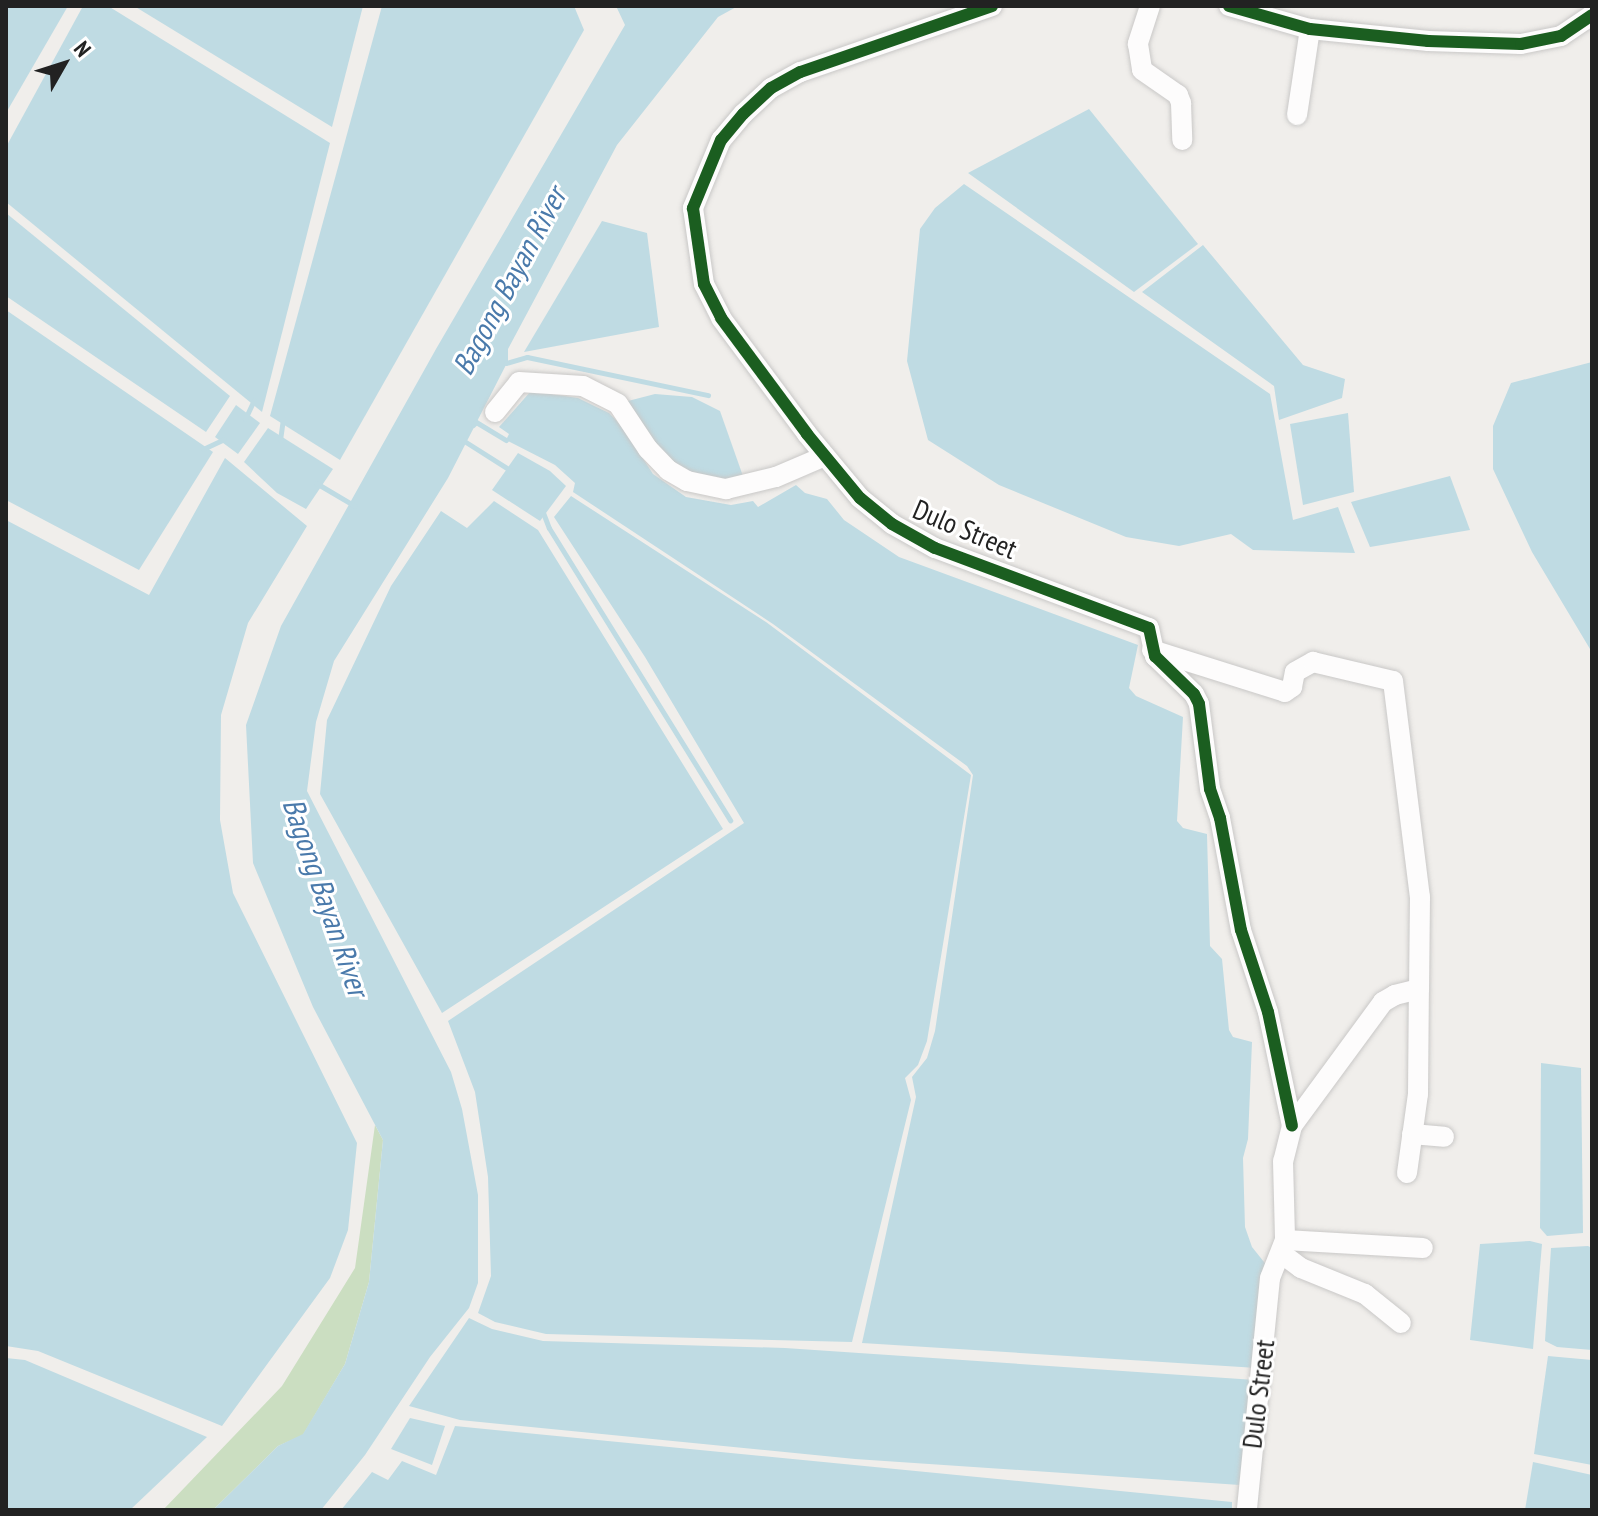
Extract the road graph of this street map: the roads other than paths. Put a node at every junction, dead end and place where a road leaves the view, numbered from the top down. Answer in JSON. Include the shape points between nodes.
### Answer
{"nodes":[{"id":1,"x":992,"y":6,"type":"edge"},
{"id":2,"x":1150,"y":6,"type":"edge"},
{"id":3,"x":1229,"y":6,"type":"edge"},
{"id":4,"x":1592,"y":15,"type":"edge"},
{"id":5,"x":1310,"y":29,"type":"junction"},
{"id":6,"x":1297,"y":115,"type":"dead end"},
{"id":7,"x":1182,"y":140,"type":"dead end"},
{"id":8,"x":495,"y":412,"type":"dead end"},
{"id":9,"x":825,"y":456,"type":"junction"},
{"id":10,"x":1152,"y":650,"type":"junction"},
{"id":11,"x":1419,"y":989,"type":"junction"},
{"id":12,"x":1292,"y":1126,"type":"junction"},
{"id":13,"x":1412,"y":1134,"type":"junction"},
{"id":14,"x":1444,"y":1137,"type":"dead end"},
{"id":15,"x":1407,"y":1173,"type":"dead end"},
{"id":16,"x":1283,"y":1247,"type":"junction"},
{"id":17,"x":1423,"y":1248,"type":"dead end"},
{"id":18,"x":1401,"y":1323,"type":"dead end"},
{"id":19,"x":1247,"y":1510,"type":"edge"}],
"edges":[{"from":1,"to":9,"type":"street","name":"Dulo Street","via":[[800,72],[771,88],[721,140],[701,183],[693,208],[704,284],[721,318]]},
{"from":2,"to":7,"type":"street","via":[[1138,44],[1142,70],[1178,95]]},
{"from":3,"to":5,"type":"street"},
{"from":4,"to":5,"type":"street","via":[[1561,36],[1521,44]]},
{"from":5,"to":6,"type":"street"},
{"from":8,"to":9,"type":"street","via":[[519,382],[583,386],[618,404],[668,470],[687,481],[726,489],[776,477]]},
{"from":9,"to":10,"type":"street","name":"Dulo Street","via":[[860,498],[892,524],[935,548],[1142,623],[1149,628]]},
{"from":10,"to":11,"type":"street","via":[[1285,692],[1292,687],[1295,672],[1313,662],[1393,681],[1420,897]]},
{"from":10,"to":12,"type":"street","name":"Dulo Street","via":[[1199,704],[1210,789],[1241,930],[1268,1012]]},
{"from":11,"to":12,"type":"street","via":[[1383,1002]]},
{"from":11,"to":13,"type":"street","via":[[1418,1094]]},
{"from":12,"to":16,"type":"street","via":[[1283,1161]]},
{"from":13,"to":14,"type":"street"},
{"from":13,"to":15,"type":"street"},
{"from":16,"to":17,"type":"street"},
{"from":16,"to":18,"type":"street","via":[[1301,1268],[1365,1294]]},
{"from":16,"to":19,"type":"street","name":"Dulo Street","via":[[1270,1278]]}]}
